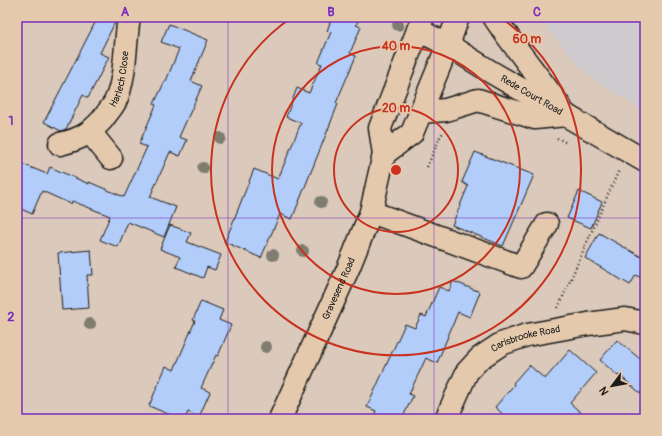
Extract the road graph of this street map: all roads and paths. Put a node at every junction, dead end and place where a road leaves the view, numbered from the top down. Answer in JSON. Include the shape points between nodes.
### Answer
{"nodes":[{"id":1,"x":129,"y":17,"type":"edge"},
{"id":2,"x":458,"y":17,"type":"edge"},
{"id":3,"x":494,"y":17,"type":"edge"},
{"id":4,"x":420,"y":23,"type":"edge"},
{"id":5,"x":448,"y":45,"type":"junction"},
{"id":6,"x":420,"y":112,"type":"junction"},
{"id":7,"x":566,"y":115,"type":"junction"},
{"id":8,"x":447,"y":126,"type":"dead end"},
{"id":9,"x":90,"y":132,"type":"junction"},
{"id":10,"x":552,"y":135,"type":"dead end"},
{"id":11,"x":60,"y":144,"type":"dead end"},
{"id":12,"x":571,"y":145,"type":"dead end"},
{"id":13,"x":384,"y":154,"type":"junction"},
{"id":14,"x":111,"y":158,"type":"dead end"},
{"id":15,"x":631,"y":161,"type":"edge"},
{"id":16,"x":613,"y":166,"type":"dead end"},
{"id":17,"x":428,"y":167,"type":"dead end"},
{"id":18,"x":372,"y":212,"type":"junction"},
{"id":19,"x":547,"y":224,"type":"dead end"},
{"id":20,"x":645,"y":323,"type":"edge"},
{"id":21,"x":548,"y":331,"type":"junction"},
{"id":22,"x":280,"y":419,"type":"edge"},
{"id":23,"x":446,"y":419,"type":"edge"}],
"edges":[{"from":1,"to":9,"type":"main road","name":"Harlech Close","via":[[118,95],[108,112]]},
{"from":2,"to":5,"type":"main road"},
{"from":3,"to":7,"type":"main road"},
{"from":4,"to":5,"type":"main road","name":"Rede Court Road"},
{"from":4,"to":13,"type":"main road","name":"Gravesend Road","via":[[380,128]]},
{"from":5,"to":6,"type":"main road"},
{"from":5,"to":7,"type":"main road","name":"Rede Court Road"},
{"from":6,"to":7,"type":"main road","via":[[446,110],[478,100],[535,118]]},
{"from":6,"to":13,"type":"main road","via":[[412,133]]},
{"from":7,"to":15,"type":"main road","name":"Rede Court Road"},
{"from":8,"to":17,"type":"path"},
{"from":9,"to":11,"type":"main road","name":"Harlech Close","via":[[78,139]]},
{"from":9,"to":14,"type":"main road"},
{"from":10,"to":12,"type":"path"},
{"from":13,"to":18,"type":"main road","name":"Gravesend Road"},
{"from":15,"to":16,"type":"path"},
{"from":15,"to":21,"type":"path"},
{"from":18,"to":19,"type":"main road","via":[[521,266]]},
{"from":18,"to":22,"type":"main road","name":"Gravesend Road"},
{"from":20,"to":21,"type":"main road","name":"Carisbrooke Road","via":[[625,319]]},
{"from":21,"to":23,"type":"main road","name":"Carisbrooke Road","via":[[501,344],[480,358],[468,372]]}]}
